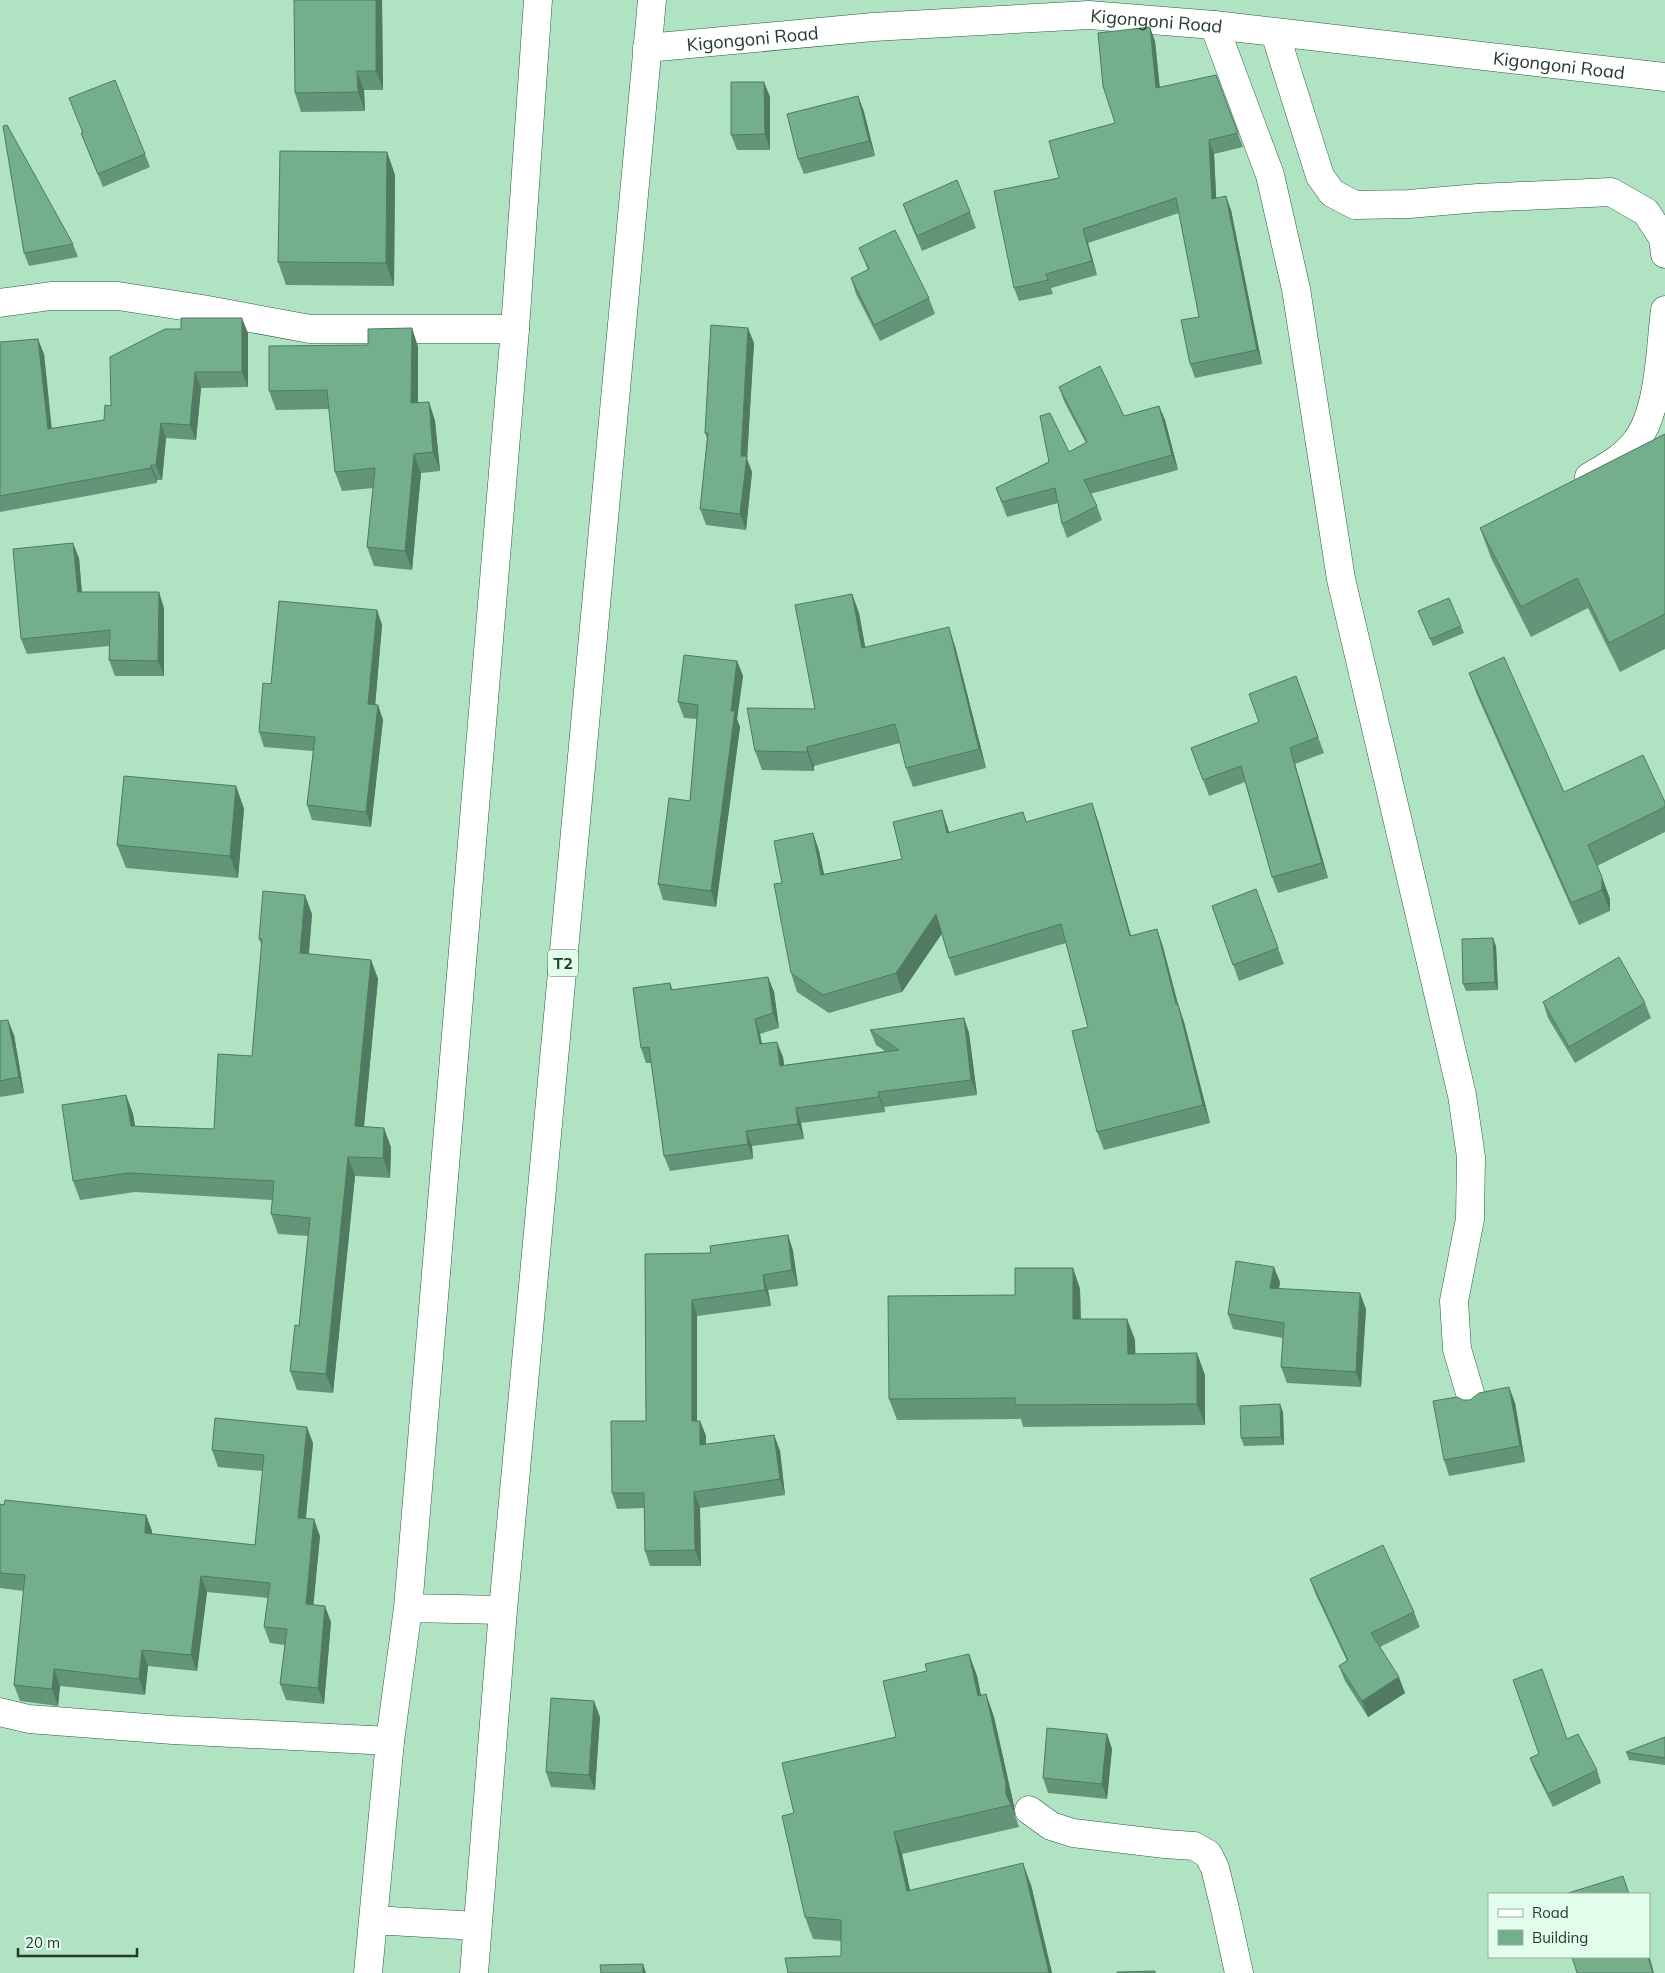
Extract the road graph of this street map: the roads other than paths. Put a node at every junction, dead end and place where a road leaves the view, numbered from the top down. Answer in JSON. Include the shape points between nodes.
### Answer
{"nodes":[{"id":1,"x":538,"y":0,"type":"edge"},
{"id":2,"x":652,"y":0,"type":"edge"},
{"id":3,"x":1214,"y":25,"type":"junction"},
{"id":4,"x":1275,"y":33,"type":"junction"},
{"id":5,"x":648,"y":48,"type":"junction"},
{"id":6,"x":1665,"y":77,"type":"edge"},
{"id":7,"x":1665,"y":254,"type":"edge"},
{"id":8,"x":0,"y":303,"type":"edge"},
{"id":9,"x":1665,"y":310,"type":"edge"},
{"id":10,"x":515,"y":329,"type":"junction"},
{"id":11,"x":1567,"y":491,"type":"edge"},
{"id":12,"x":1472,"y":1400,"type":"edge"},
{"id":13,"x":408,"y":1608,"type":"junction"},
{"id":14,"x":503,"y":1610,"type":"junction"},
{"id":15,"x":0,"y":1712,"type":"edge"},
{"id":16,"x":390,"y":1741,"type":"junction"},
{"id":17,"x":1029,"y":1810,"type":"dead end"},
{"id":18,"x":373,"y":1920,"type":"junction"},
{"id":19,"x":477,"y":1926,"type":"junction"},
{"id":20,"x":368,"y":1973,"type":"edge"},
{"id":21,"x":474,"y":1973,"type":"edge"},
{"id":22,"x":1239,"y":1973,"type":"edge"}],
"edges":[{"from":1,"to":10,"type":"main road"},
{"from":2,"to":5,"type":"main road","number":"T2"},
{"from":3,"to":4,"type":"main road","name":"Kigongoni Road"},
{"from":3,"to":5,"type":"main road","name":"Kigongoni Road","via":[[1089,15],[873,27]]},
{"from":3,"to":12,"type":"main road","via":[[1270,175],[1296,289],[1341,579],[1462,1095],[1472,1157],[1470,1210],[1454,1301],[1457,1348]]},
{"from":4,"to":6,"type":"main road","name":"Kigongoni Road"},
{"from":4,"to":7,"type":"main road","via":[[1320,176],[1332,193],[1355,205],[1611,192],[1646,212],[1663,238]]},
{"from":5,"to":14,"type":"main road","number":"T2"},
{"from":8,"to":10,"type":"main road","via":[[50,296],[118,296],[310,329]]},
{"from":9,"to":11,"type":"main road","via":[[1654,406],[1638,440],[1617,460]]},
{"from":10,"to":13,"type":"main road"},
{"from":13,"to":14,"type":"main road"},
{"from":13,"to":16,"type":"main road"},
{"from":14,"to":19,"type":"main road","number":"T2"},
{"from":15,"to":16,"type":"main road","via":[[29,1719],[173,1730]]},
{"from":16,"to":18,"type":"main road"},
{"from":17,"to":22,"type":"main road","via":[[1051,1826],[1073,1833],[1194,1846],[1208,1854],[1215,1868]]},
{"from":18,"to":19,"type":"main road"},
{"from":18,"to":20,"type":"main road"},
{"from":19,"to":21,"type":"main road","number":"T2"}]}
